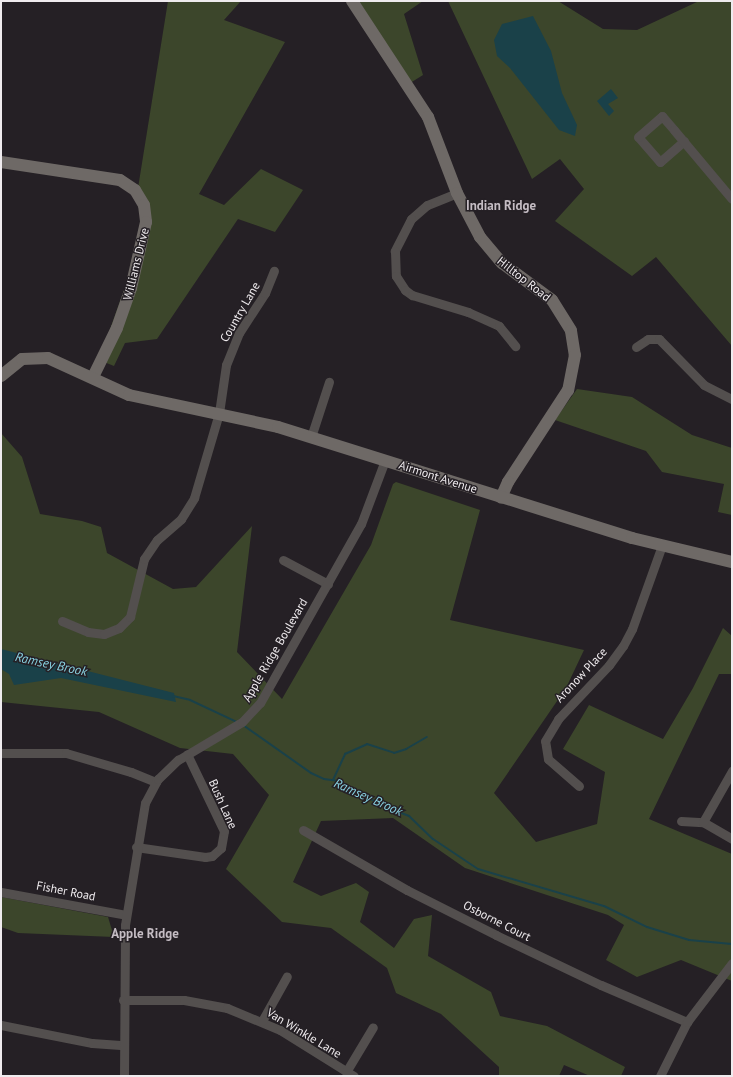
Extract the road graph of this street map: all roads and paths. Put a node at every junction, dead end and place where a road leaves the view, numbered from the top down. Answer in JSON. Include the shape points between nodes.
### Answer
{"nodes":[{"id":1,"x":352,"y":1,"type":"edge"},
{"id":2,"x":684,"y":141,"type":"junction"},
{"id":3,"x":1,"y":162,"type":"edge"},
{"id":4,"x":457,"y":193,"type":"junction"},
{"id":5,"x":732,"y":199,"type":"edge"},
{"id":6,"x":274,"y":271,"type":"dead end"},
{"id":7,"x":515,"y":346,"type":"dead end"},
{"id":8,"x":636,"y":347,"type":"dead end"},
{"id":9,"x":1,"y":376,"type":"edge"},
{"id":10,"x":93,"y":377,"type":"junction"},
{"id":11,"x":329,"y":382,"type":"dead end"},
{"id":12,"x":732,"y":399,"type":"edge"},
{"id":13,"x":219,"y":413,"type":"junction"},
{"id":14,"x":311,"y":437,"type":"junction"},
{"id":15,"x":385,"y":460,"type":"junction"},
{"id":16,"x":501,"y":498,"type":"junction"},
{"id":17,"x":662,"y":545,"type":"junction"},
{"id":18,"x":283,"y":560,"type":"dead end"},
{"id":19,"x":732,"y":562,"type":"edge"},
{"id":20,"x":328,"y":584,"type":"junction"},
{"id":21,"x":62,"y":621,"type":"dead end"},
{"id":22,"x":1,"y":753,"type":"edge"},
{"id":23,"x":187,"y":754,"type":"junction"},
{"id":24,"x":732,"y":771,"type":"edge"},
{"id":25,"x":156,"y":782,"type":"junction"},
{"id":26,"x":579,"y":786,"type":"dead end"},
{"id":27,"x":681,"y":821,"type":"dead end"},
{"id":28,"x":703,"y":822,"type":"junction"},
{"id":29,"x":303,"y":830,"type":"dead end"},
{"id":30,"x":732,"y":839,"type":"edge"},
{"id":31,"x":136,"y":847,"type":"junction"},
{"id":32,"x":1,"y":892,"type":"edge"},
{"id":33,"x":126,"y":915,"type":"junction"},
{"id":34,"x":732,"y":963,"type":"edge"},
{"id":35,"x":287,"y":976,"type":"dead end"},
{"id":36,"x":123,"y":1000,"type":"junction"},
{"id":37,"x":262,"y":1021,"type":"junction"},
{"id":38,"x":687,"y":1022,"type":"junction"},
{"id":39,"x":1,"y":1025,"type":"edge"},
{"id":40,"x":373,"y":1027,"type":"dead end"},
{"id":41,"x":124,"y":1045,"type":"junction"},
{"id":42,"x":350,"y":1074,"type":"edge"},
{"id":43,"x":124,"y":1076,"type":"edge"},
{"id":44,"x":660,"y":1076,"type":"edge"}],
"edges":[{"from":1,"to":4,"type":"street","name":"Hilltop Road","via":[[428,117]]},
{"from":2,"to":2,"type":"street","via":[[660,162],[638,137],[662,116]]},
{"from":2,"to":5,"type":"street"},
{"from":3,"to":10,"type":"street","name":"Williams Drive","via":[[120,180],[135,190],[144,205],[146,222],[131,288],[120,321]]},
{"from":4,"to":7,"type":"street","via":[[426,205],[412,219],[395,250],[396,276],[405,290],[412,295],[468,312],[499,326]]},
{"from":4,"to":16,"type":"street","name":"Hilltop Road","via":[[472,223],[491,251],[518,276],[543,292],[560,310],[574,343],[574,368],[568,390],[508,482]]},
{"from":6,"to":13,"type":"street","name":"Country Lane","via":[[265,293],[232,346],[221,384]]},
{"from":8,"to":12,"type":"street","via":[[648,339],[659,339],[704,385]]},
{"from":9,"to":10,"type":"street","name":"Airmont Avenue","via":[[18,361],[40,357]]},
{"from":10,"to":13,"type":"street","name":"Airmont Avenue","via":[[129,395]]},
{"from":11,"to":14,"type":"street"},
{"from":13,"to":14,"type":"street","name":"Airmont Avenue"},
{"from":13,"to":21,"type":"street","name":"Country Lane","via":[[194,498],[181,519],[157,540],[144,559],[130,617],[119,628],[104,634],[88,632]]},
{"from":14,"to":15,"type":"street","name":"Airmont Avenue"},
{"from":15,"to":16,"type":"street","name":"Airmont Avenue"},
{"from":15,"to":20,"type":"street","name":"Apple Ridge Boulevard","via":[[361,524]]},
{"from":16,"to":17,"type":"street","name":"Airmont Avenue"},
{"from":17,"to":19,"type":"street","name":"Airmont Avenue"},
{"from":17,"to":26,"type":"street","name":"Aronow Place","via":[[632,629],[623,646],[609,666],[558,719],[545,741],[548,759]]},
{"from":18,"to":20,"type":"street"},
{"from":20,"to":23,"type":"street","name":"Apple Ridge Boulevard","via":[[252,714],[231,730]]},
{"from":22,"to":25,"type":"street","via":[[66,753]]},
{"from":23,"to":25,"type":"street","name":"Apple Ridge Boulevard","via":[[167,769]]},
{"from":23,"to":31,"type":"street","name":"Bush Lane","via":[[224,831],[221,848],[205,857]]},
{"from":24,"to":28,"type":"street"},
{"from":25,"to":31,"type":"street","name":"Apple Ridge Boulevard","via":[[145,803]]},
{"from":27,"to":28,"type":"street"},
{"from":28,"to":30,"type":"street"},
{"from":29,"to":38,"type":"street","name":"Osborne Court","via":[[407,890],[496,935]]},
{"from":31,"to":33,"type":"street","name":"Apple Ridge Boulevard"},
{"from":32,"to":33,"type":"street","name":"Fisher Road"},
{"from":33,"to":36,"type":"street","name":"Apple Ridge Boulevard"},
{"from":34,"to":38,"type":"street"},
{"from":35,"to":37,"type":"street"},
{"from":36,"to":37,"type":"street","name":"Van Winkle Lane","via":[[162,999],[206,1003]]},
{"from":36,"to":41,"type":"street","name":"Apple Ridge Boulevard"},
{"from":37,"to":42,"type":"street","name":"Van Winkle Lane"},
{"from":38,"to":44,"type":"street"},
{"from":39,"to":41,"type":"street","via":[[92,1043]]},
{"from":40,"to":42,"type":"street"},
{"from":41,"to":43,"type":"street","name":"Apple Ridge Boulevard"}]}
